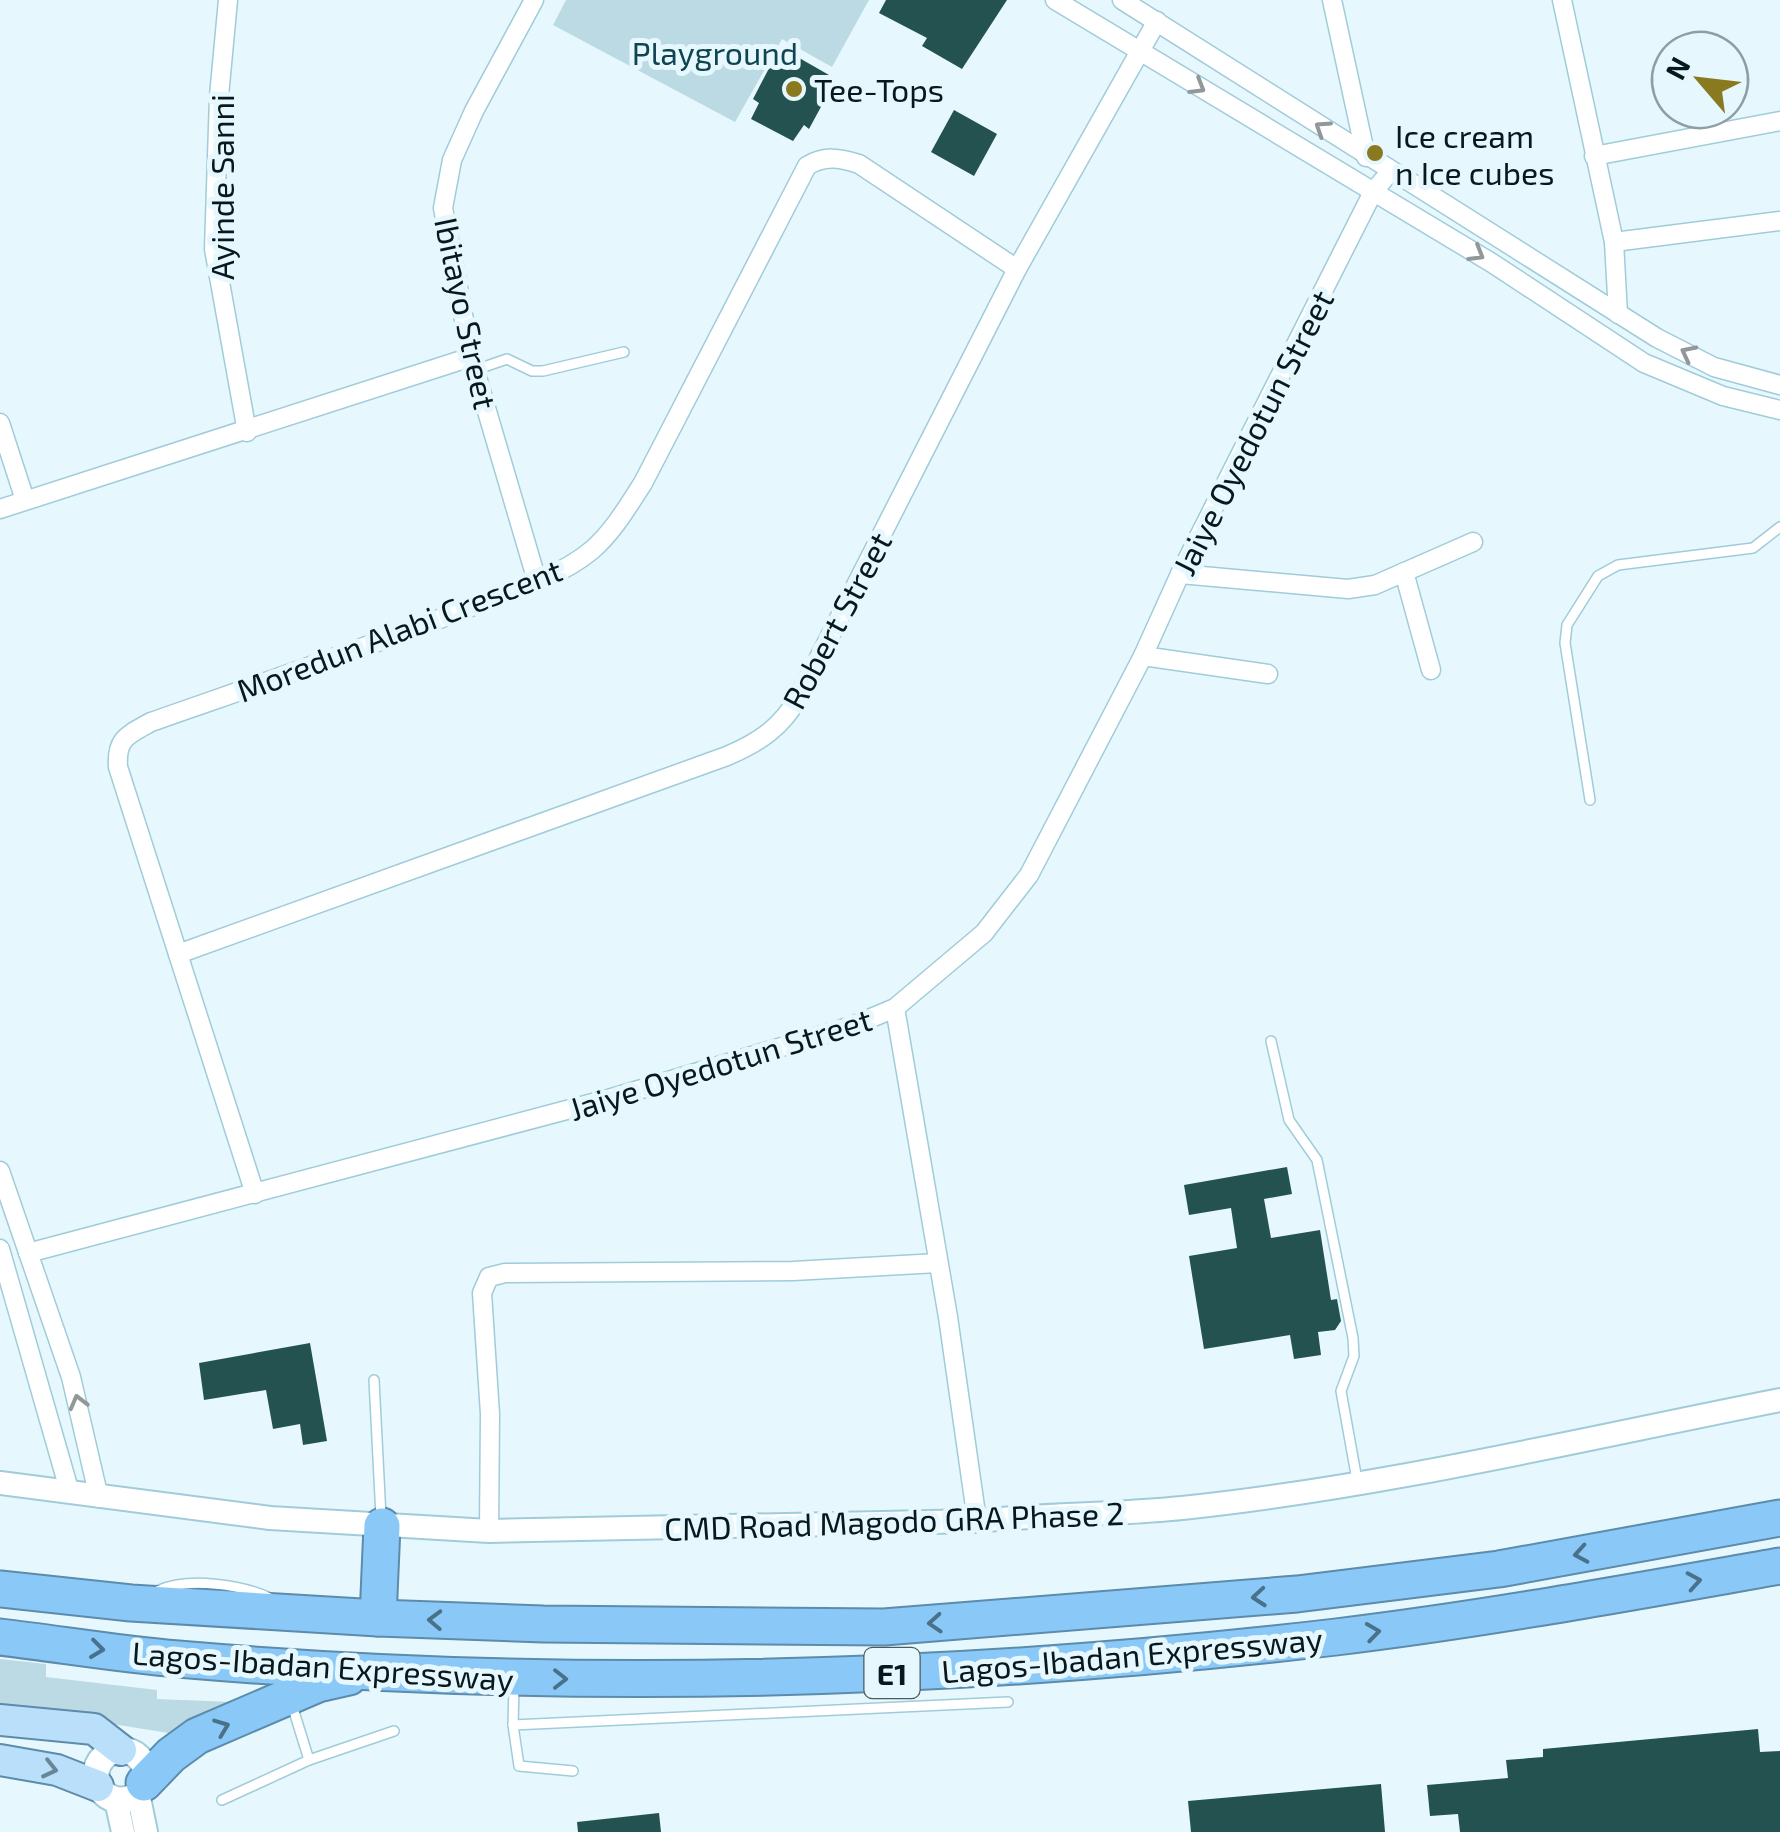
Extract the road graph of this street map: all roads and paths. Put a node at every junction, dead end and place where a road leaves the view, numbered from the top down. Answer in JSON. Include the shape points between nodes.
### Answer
{"nodes":[{"id":1,"x":228,"y":0,"type":"edge"},
{"id":2,"x":534,"y":0,"type":"edge"},
{"id":3,"x":1055,"y":0,"type":"edge"},
{"id":4,"x":1122,"y":0,"type":"edge"},
{"id":5,"x":1332,"y":0,"type":"edge"},
{"id":6,"x":1562,"y":0,"type":"edge"},
{"id":7,"x":1157,"y":20,"type":"junction"},
{"id":8,"x":1140,"y":52,"type":"junction"},
{"id":9,"x":1780,"y":121,"type":"edge"},
{"id":10,"x":1366,"y":156,"type":"junction"},
{"id":11,"x":1594,"y":156,"type":"junction"},
{"id":12,"x":1390,"y":172,"type":"junction"},
{"id":13,"x":1373,"y":192,"type":"junction"},
{"id":14,"x":1780,"y":221,"type":"edge"},
{"id":15,"x":1614,"y":242,"type":"junction"},
{"id":16,"x":1017,"y":268,"type":"junction"},
{"id":17,"x":1618,"y":314,"type":"junction"},
{"id":18,"x":624,"y":352,"type":"dead end"},
{"id":19,"x":473,"y":363,"type":"junction"},
{"id":20,"x":1780,"y":385,"type":"edge"},
{"id":21,"x":1780,"y":410,"type":"edge"},
{"id":22,"x":0,"y":423,"type":"edge"},
{"id":23,"x":247,"y":432,"type":"junction"},
{"id":24,"x":25,"y":500,"type":"junction"},
{"id":25,"x":0,"y":509,"type":"edge"},
{"id":26,"x":1780,"y":527,"type":"edge"},
{"id":27,"x":1472,"y":542,"type":"dead end"},
{"id":28,"x":1404,"y":572,"type":"junction"},
{"id":29,"x":1180,"y":574,"type":"junction"},
{"id":30,"x":536,"y":581,"type":"junction"},
{"id":31,"x":1142,"y":656,"type":"junction"},
{"id":32,"x":1431,"y":670,"type":"dead end"},
{"id":33,"x":1268,"y":674,"type":"dead end"},
{"id":34,"x":1590,"y":800,"type":"dead end"},
{"id":35,"x":178,"y":954,"type":"junction"},
{"id":36,"x":895,"y":1008,"type":"junction"},
{"id":37,"x":1271,"y":1041,"type":"dead end"},
{"id":38,"x":0,"y":1172,"type":"edge"},
{"id":39,"x":256,"y":1194,"type":"junction"},
{"id":40,"x":0,"y":1248,"type":"edge"},
{"id":41,"x":28,"y":1253,"type":"junction"},
{"id":42,"x":938,"y":1263,"type":"junction"},
{"id":43,"x":64,"y":1356,"type":"junction"},
{"id":44,"x":35,"y":1366,"type":"junction"},
{"id":45,"x":374,"y":1380,"type":"dead end"},
{"id":46,"x":1780,"y":1400,"type":"edge"},
{"id":47,"x":0,"y":1483,"type":"edge"},
{"id":48,"x":1358,"y":1483,"type":"junction"},
{"id":49,"x":70,"y":1493,"type":"junction"},
{"id":50,"x":98,"y":1498,"type":"junction"},
{"id":51,"x":1780,"y":1518,"type":"edge"},
{"id":52,"x":977,"y":1521,"type":"junction"},
{"id":53,"x":382,"y":1526,"type":"junction"},
{"id":54,"x":489,"y":1532,"type":"junction"},
{"id":55,"x":1780,"y":1566,"type":"edge"},
{"id":56,"x":0,"y":1589,"type":"edge"},
{"id":57,"x":378,"y":1618,"type":"junction"},
{"id":58,"x":0,"y":1637,"type":"edge"},
{"id":59,"x":162,"y":1658,"type":"junction"},
{"id":60,"x":195,"y":1676,"type":"dead end"},
{"id":61,"x":515,"y":1679,"type":"junction"},
{"id":62,"x":275,"y":1680,"type":"junction"},
{"id":63,"x":1008,"y":1702,"type":"dead end"},
{"id":64,"x":0,"y":1720,"type":"edge"},
{"id":65,"x":513,"y":1725,"type":"junction"},
{"id":66,"x":394,"y":1731,"type":"dead end"},
{"id":67,"x":121,"y":1750,"type":"junction"},
{"id":68,"x":0,"y":1760,"type":"edge"},
{"id":69,"x":309,"y":1760,"type":"junction"},
{"id":70,"x":573,"y":1772,"type":"dead end"},
{"id":71,"x":124,"y":1790,"type":"junction"},
{"id":72,"x":222,"y":1800,"type":"dead end"},
{"id":73,"x":122,"y":1832,"type":"edge"},
{"id":74,"x":146,"y":1832,"type":"edge"}],
"edges":[{"from":1,"to":23,"type":"street","name":"Ayinde Sanni","via":[[214,249]]},
{"from":2,"to":19,"type":"street","name":"Ibitayo Street","via":[[459,144],[443,208]]},
{"from":3,"to":8,"type":"street"},
{"from":4,"to":7,"type":"street"},
{"from":5,"to":10,"type":"street"},
{"from":6,"to":11,"type":"street"},
{"from":7,"to":8,"type":"street","name":"Robert Street"},
{"from":10,"to":7,"type":"street","one_way":true},
{"from":8,"to":13,"type":"street","one_way":true},
{"from":8,"to":16,"type":"street","name":"Robert Street"},
{"from":9,"to":11,"type":"street"},
{"from":10,"to":12,"type":"street"},
{"from":11,"to":15,"type":"street"},
{"from":12,"to":13,"type":"street","name":"Jaiye Oyedotun Street"},
{"from":12,"to":17,"type":"street"},
{"from":13,"to":21,"type":"street","one_way":true,"via":[[1644,363]]},
{"from":13,"to":29,"type":"street","name":"Jaiye Oyedotun Street"},
{"from":14,"to":15,"type":"street"},
{"from":15,"to":17,"type":"street"},
{"from":16,"to":30,"type":"street","name":"Moredun Alabi Crescent","via":[[860,164],[840,158],[808,166],[643,483],[594,548]]},
{"from":16,"to":35,"type":"street","name":"Robert Street","via":[[779,726],[709,763]]},
{"from":20,"to":17,"type":"street","one_way":true,"via":[[1714,367]]},
{"from":18,"to":19,"type":"lane","via":[[543,372],[507,359]]},
{"from":19,"to":23,"type":"street"},
{"from":19,"to":30,"type":"street","name":"Ibitayo Street"},
{"from":22,"to":24,"type":"street"},
{"from":23,"to":24,"type":"street"},
{"from":24,"to":25,"type":"street"},
{"from":26,"to":34,"type":"lane","via":[[1753,548],[1618,565],[1598,576],[1567,625],[1565,643]]},
{"from":27,"to":28,"type":"street"},
{"from":28,"to":29,"type":"street","via":[[1348,590]]},
{"from":28,"to":32,"type":"street"},
{"from":29,"to":31,"type":"street","name":"Jaiye Oyedotun Street"},
{"from":30,"to":35,"type":"street","name":"Moredun Alabi Crescent","via":[[128,735],[117,750],[118,767]]},
{"from":31,"to":33,"type":"street"},
{"from":31,"to":36,"type":"street","name":"Jaiye Oyedotun Street","via":[[1029,875],[984,934]]},
{"from":35,"to":39,"type":"street","name":"Moredun Alabi Crescent"},
{"from":36,"to":39,"type":"street","name":"Jaiye Oyedotun Street","via":[[608,1099]]},
{"from":36,"to":42,"type":"street"},
{"from":37,"to":48,"type":"lane","via":[[1289,1120],[1316,1160],[1354,1338],[1340,1390]]},
{"from":38,"to":41,"type":"street"},
{"from":39,"to":41,"type":"street","name":"Jaiye Oyedotun Street"},
{"from":40,"to":44,"type":"street"},
{"from":41,"to":43,"type":"street"},
{"from":42,"to":52,"type":"street"},
{"from":42,"to":54,"type":"street","via":[[489,1277],[482,1293]]},
{"from":43,"to":44,"type":"street"},
{"from":50,"to":43,"type":"street","one_way":true},
{"from":44,"to":49,"type":"street"},
{"from":45,"to":53,"type":"lane"},
{"from":46,"to":48,"type":"street","name":"CMD Road Magodo GRA Phase 2"},
{"from":47,"to":49,"type":"street","name":"CMD Road Magodo GRA Phase 2"},
{"from":48,"to":52,"type":"street","name":"CMD Road Magodo GRA Phase 2","via":[[1180,1508]]},
{"from":49,"to":50,"type":"street","name":"CMD Road Magodo GRA Phase 2"},
{"from":50,"to":53,"type":"street","name":"CMD Road Magodo GRA Phase 2"},
{"from":51,"to":57,"type":"highway","name":"Lagos-Ibadan Expressway","number":"E1","one_way":true,"via":[[1499,1569],[1297,1594],[884,1627]]},
{"from":52,"to":54,"type":"street","name":"CMD Road Magodo GRA Phase 2"},
{"from":53,"to":54,"type":"street","name":"CMD Road Magodo GRA Phase 2"},
{"from":53,"to":57,"type":"highway"},
{"from":61,"to":55,"type":"highway","name":"Lagos-Ibadan Expressway","number":"E1","one_way":true,"via":[[753,1679],[1158,1654],[1504,1614]]},
{"from":56,"to":57,"type":"highway","name":"Lagos-Ibadan Expressway","number":"E1"},
{"from":58,"to":59,"type":"highway","name":"Lagos-Ibadan Expressway","number":"E1","one_way":true},
{"from":59,"to":60,"type":"lane"},
{"from":59,"to":62,"type":"highway","name":"Lagos-Ibadan Expressway","number":"E1"},
{"from":61,"to":62,"type":"highway","name":"Lagos-Ibadan Expressway","number":"E1","via":[[382,1670]]},
{"from":61,"to":65,"type":"lane"},
{"from":62,"to":69,"type":"lane"},
{"from":71,"to":62,"type":"highway","one_way":true},
{"from":63,"to":65,"type":"lane"},
{"from":64,"to":67,"type":"main road","via":[[94,1729]]},
{"from":65,"to":70,"type":"lane","via":[[519,1766]]},
{"from":66,"to":69,"type":"lane"},
{"from":67,"to":71,"type":"main road","via":[[138,1757],[146,1774]]},
{"from":67,"to":71,"type":"main road","via":[[105,1755],[96,1769]]},
{"from":68,"to":71,"type":"main road","one_way":true},
{"from":69,"to":72,"type":"lane"},
{"from":71,"to":73,"type":"street"},
{"from":71,"to":74,"type":"street"}]}
